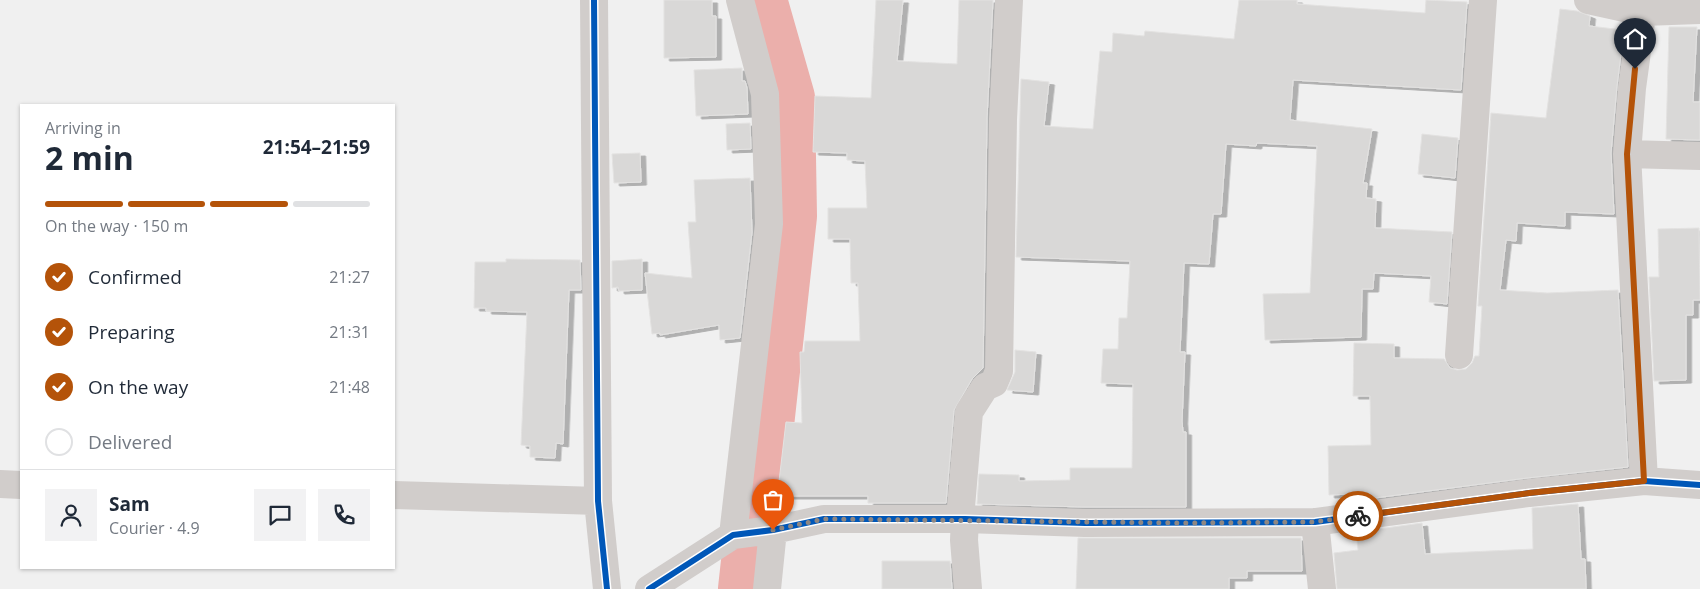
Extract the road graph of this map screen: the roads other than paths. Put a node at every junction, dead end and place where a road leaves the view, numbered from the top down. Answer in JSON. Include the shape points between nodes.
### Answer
{"nodes":[{"id":1,"x":594,"y":0,"type":"edge"},
{"id":2,"x":740,"y":0,"type":"edge"},
{"id":3,"x":1009,"y":0,"type":"edge"},
{"id":4,"x":1483,"y":0,"type":"edge"},
{"id":5,"x":1588,"y":0,"type":"edge"},
{"id":6,"x":1644,"y":6,"type":"edge"},
{"id":7,"x":1700,"y":10,"type":"edge"},
{"id":8,"x":1627,"y":154,"type":"junction"},
{"id":9,"x":1700,"y":156,"type":"edge"},
{"id":10,"x":1459,"y":355,"type":"dead end"},
{"id":11,"x":1644,"y":481,"type":"junction"},
{"id":12,"x":0,"y":484,"type":"edge"},
{"id":13,"x":20,"y":485,"type":"edge"},
{"id":14,"x":1700,"y":485,"type":"edge"},
{"id":15,"x":395,"y":495,"type":"edge"},
{"id":16,"x":598,"y":501,"type":"junction"},
{"id":17,"x":963,"y":519,"type":"junction"},
{"id":18,"x":1314,"y":522,"type":"junction"},
{"id":19,"x":754,"y":532,"type":"junction"},
{"id":20,"x":607,"y":589,"type":"edge"},
{"id":21,"x":649,"y":589,"type":"edge"},
{"id":22,"x":766,"y":589,"type":"edge"},
{"id":23,"x":968,"y":589,"type":"edge"},
{"id":24,"x":1322,"y":589,"type":"edge"}],
"edges":[{"from":1,"to":16,"type":"street"},
{"from":2,"to":19,"type":"street","via":[[765,94],[769,224]]},
{"from":3,"to":17,"type":"street","via":[[1003,119],[999,370],[994,383],[985,388],[969,412]]},
{"from":4,"to":10,"type":"street"},
{"from":5,"to":6,"type":"street"},
{"from":6,"to":7,"type":"street"},
{"from":6,"to":8,"type":"street","via":[[1632,88]]},
{"from":8,"to":9,"type":"street"},
{"from":8,"to":11,"type":"street"},
{"from":11,"to":14,"type":"street"},
{"from":11,"to":18,"type":"street"},
{"from":12,"to":13,"type":"street"},
{"from":15,"to":16,"type":"street"},
{"from":16,"to":20,"type":"street"},
{"from":17,"to":18,"type":"street","via":[[1084,523]]},
{"from":17,"to":19,"type":"street","via":[[824,519]]},
{"from":17,"to":23,"type":"street"},
{"from":18,"to":24,"type":"street"},
{"from":19,"to":21,"type":"street"},
{"from":19,"to":22,"type":"street"}]}
